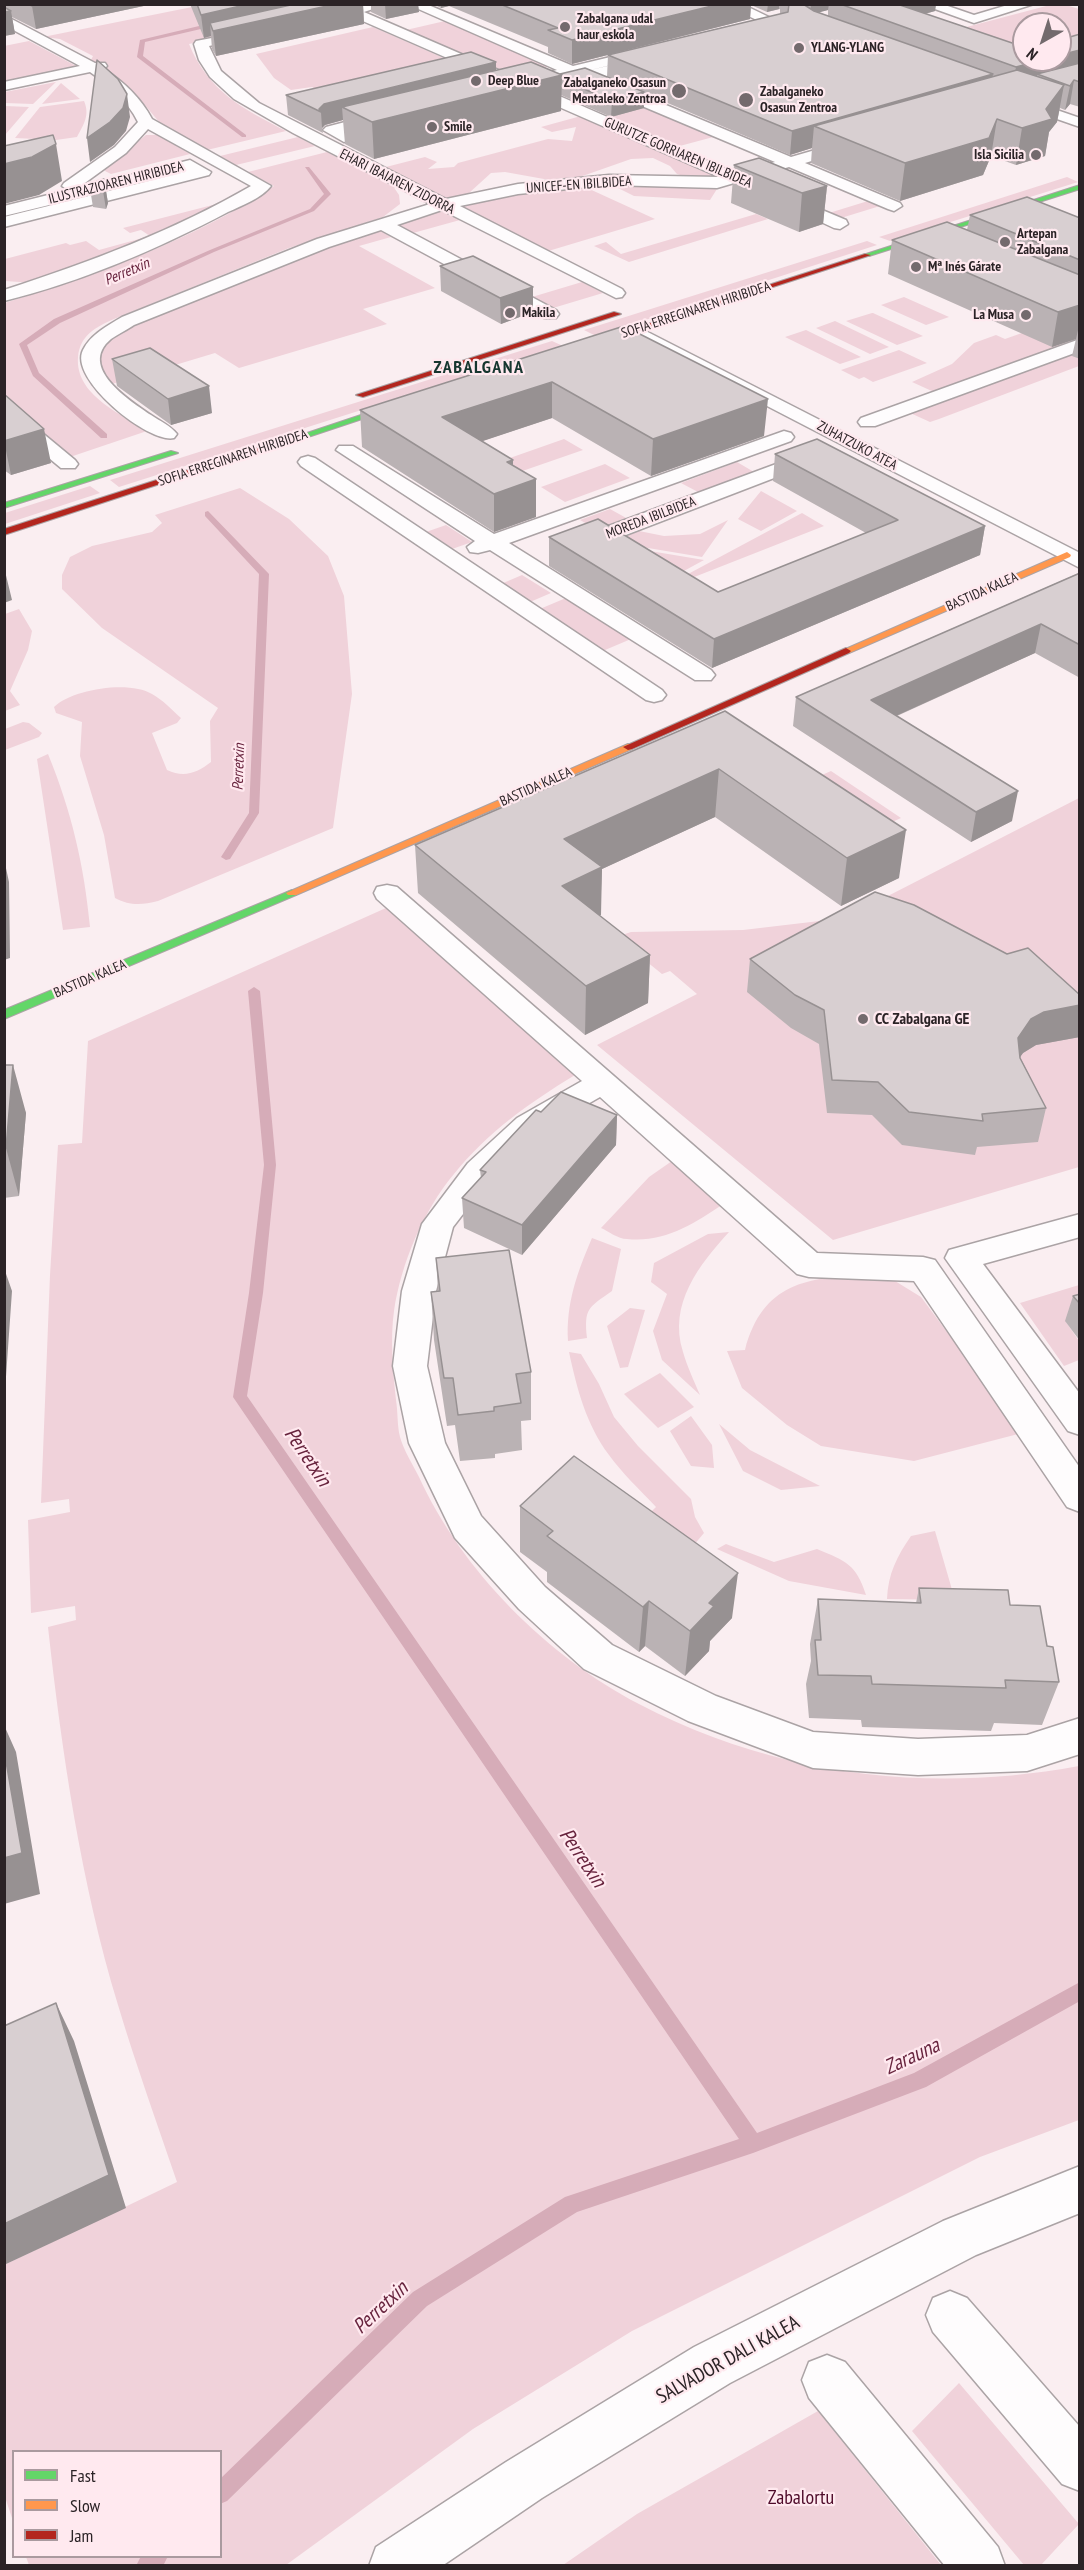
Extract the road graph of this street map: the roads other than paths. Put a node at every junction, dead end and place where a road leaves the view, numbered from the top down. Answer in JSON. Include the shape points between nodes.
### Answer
{"nodes":[{"id":1,"x":382,"y":4,"type":"edge"},
{"id":2,"x":413,"y":4,"type":"edge"},
{"id":3,"x":729,"y":4,"type":"edge"},
{"id":4,"x":754,"y":4,"type":"edge"},
{"id":5,"x":927,"y":4,"type":"edge"},
{"id":6,"x":1028,"y":4,"type":"edge"},
{"id":7,"x":351,"y":11,"type":"junction"},
{"id":8,"x":4,"y":19,"type":"edge"},
{"id":9,"x":304,"y":21,"type":"edge"},
{"id":10,"x":270,"y":29,"type":"edge"},
{"id":11,"x":96,"y":67,"type":"junction"},
{"id":12,"x":570,"y":70,"type":"junction"},
{"id":13,"x":587,"y":77,"type":"junction"},
{"id":14,"x":516,"y":83,"type":"junction"},
{"id":15,"x":4,"y":86,"type":"edge"},
{"id":16,"x":1040,"y":90,"type":"edge"},
{"id":17,"x":534,"y":91,"type":"junction"},
{"id":18,"x":1004,"y":98,"type":"junction"},
{"id":19,"x":146,"y":122,"type":"junction"},
{"id":20,"x":1080,"y":123,"type":"edge"},
{"id":21,"x":1080,"y":134,"type":"edge"},
{"id":22,"x":869,"y":140,"type":"edge"},
{"id":23,"x":790,"y":163,"type":"junction"},
{"id":24,"x":736,"y":178,"type":"junction"},
{"id":25,"x":69,"y":186,"type":"dead end"},
{"id":26,"x":1080,"y":187,"type":"edge"},
{"id":27,"x":443,"y":205,"type":"junction"},
{"id":28,"x":894,"y":206,"type":"dead end"},
{"id":29,"x":4,"y":211,"type":"edge"},
{"id":30,"x":4,"y":222,"type":"edge"},
{"id":31,"x":382,"y":224,"type":"junction"},
{"id":32,"x":840,"y":224,"type":"dead end"},
{"id":33,"x":616,"y":293,"type":"dead end"},
{"id":34,"x":4,"y":296,"type":"edge"},
{"id":35,"x":629,"y":310,"type":"dead end"},
{"id":36,"x":550,"y":314,"type":"dead end"},
{"id":37,"x":634,"y":330,"type":"junction"},
{"id":38,"x":1080,"y":344,"type":"edge"},
{"id":39,"x":581,"y":346,"type":"edge"},
{"id":40,"x":342,"y":400,"type":"dead end"},
{"id":41,"x":412,"y":401,"type":"edge"},
{"id":42,"x":4,"y":411,"type":"edge"},
{"id":43,"x":868,"y":422,"type":"dead end"},
{"id":44,"x":167,"y":434,"type":"dead end"},
{"id":45,"x":784,"y":437,"type":"dead end"},
{"id":46,"x":185,"y":450,"type":"dead end"},
{"id":47,"x":346,"y":450,"type":"dead end"},
{"id":48,"x":819,"y":455,"type":"edge"},
{"id":49,"x":308,"y":462,"type":"dead end"},
{"id":50,"x":68,"y":464,"type":"dead end"},
{"id":51,"x":4,"y":506,"type":"edge"},
{"id":52,"x":4,"y":532,"type":"edge"},
{"id":53,"x":492,"y":542,"type":"junction"},
{"id":54,"x":449,"y":558,"type":"junction"},
{"id":55,"x":1073,"y":559,"type":"edge"},
{"id":56,"x":528,"y":564,"type":"junction"},
{"id":57,"x":483,"y":581,"type":"junction"},
{"id":58,"x":703,"y":675,"type":"dead end"},
{"id":59,"x":654,"y":695,"type":"dead end"},
{"id":60,"x":387,"y":893,"type":"dead end"},
{"id":61,"x":4,"y":1015,"type":"edge"},
{"id":62,"x":602,"y":1083,"type":"junction"},
{"id":63,"x":1080,"y":1225,"type":"edge"},
{"id":64,"x":1080,"y":1421,"type":"edge"},
{"id":65,"x":1080,"y":1497,"type":"edge"},
{"id":66,"x":1080,"y":1737,"type":"edge"},
{"id":67,"x":1080,"y":2189,"type":"edge"},
{"id":68,"x":950,"y":2316,"type":"dead end"},
{"id":69,"x":827,"y":2380,"type":"dead end"},
{"id":70,"x":1080,"y":2466,"type":"edge"},
{"id":71,"x":395,"y":2565,"type":"edge"},
{"id":72,"x":979,"y":2565,"type":"edge"}],
"edges":[{"from":1,"to":7,"type":"street"},
{"from":2,"to":12,"type":"street"},
{"from":3,"to":4,"type":"street","via":[[770,23]]},
{"from":5,"to":6,"type":"street","via":[[974,19]]},
{"from":7,"to":9,"type":"street"},
{"from":7,"to":14,"type":"street","name":"GURUTZE GORRIAREN IBILBIDEA"},
{"from":8,"to":11,"type":"street"},
{"from":10,"to":27,"type":"street","name":"EHARI IBAIAREN ZIDORRA","via":[[201,45],[220,83],[254,106]]},
{"from":11,"to":15,"type":"street"},
{"from":11,"to":19,"type":"street","via":[[127,92],[142,110]]},
{"from":12,"to":13,"type":"street"},
{"from":12,"to":13,"type":"street","via":[[666,52]]},
{"from":12,"to":14,"type":"street"},
{"from":13,"to":17,"type":"street"},
{"from":13,"to":23,"type":"street"},
{"from":14,"to":17,"type":"street","name":"GURUTZE GORRIAREN IBILBIDEA"},
{"from":14,"to":17,"type":"street","via":[[500,93]]},
{"from":16,"to":18,"type":"street"},
{"from":17,"to":24,"type":"street","name":"GURUTZE GORRIAREN IBILBIDEA"},
{"from":18,"to":20,"type":"street"},
{"from":18,"to":21,"type":"street"},
{"from":19,"to":25,"type":"street","via":[[112,159]]},
{"from":19,"to":34,"type":"street","via":[[263,186],[213,216],[146,247]]},
{"from":22,"to":23,"type":"street","name":"UNICEF-EN IBILBIDEA"},
{"from":23,"to":24,"type":"street","name":"UNICEF-EN IBILBIDEA"},
{"from":23,"to":28,"type":"street"},
{"from":24,"to":27,"type":"street","name":"UNICEF-EN IBILBIDEA","via":[[717,183],[586,182],[518,189]]},
{"from":24,"to":32,"type":"street","name":"GURUTZE GORRIAREN IBILBIDEA"},
{"from":26,"to":37,"type":"main road","name":"SOFIA ERREGINAREN HIRIBIDEA"},
{"from":27,"to":31,"type":"street","name":"UNICEF-EN IBILBIDEA"},
{"from":27,"to":33,"type":"street","name":"EHARI IBAIAREN ZIDORRA"},
{"from":29,"to":30,"type":"street","name":"ILUSTRAZIOAREN HIRIBIDEA","via":[[190,165],[203,172]]},
{"from":31,"to":36,"type":"street"},
{"from":31,"to":44,"type":"street","name":"UNICEF-EN IBILBIDEA","via":[[323,243],[128,321],[95,345],[89,366],[99,384],[119,403]]},
{"from":35,"to":40,"type":"main road","name":"SOFIA ERREGINAREN HIRIBIDEA"},
{"from":37,"to":39,"type":"main road","name":"SOFIA ERREGINAREN HIRIBIDEA"},
{"from":37,"to":55,"type":"street","name":"ZUHATZUKO ATEA"},
{"from":38,"to":43,"type":"street"},
{"from":41,"to":52,"type":"main road","name":"SOFIA ERREGINAREN HIRIBIDEA"},
{"from":42,"to":50,"type":"street"},
{"from":45,"to":53,"type":"street","name":"MOREDA IBILBIDEA"},
{"from":46,"to":51,"type":"main road","name":"SOFIA ERREGINAREN HIRIBIDEA"},
{"from":47,"to":53,"type":"street"},
{"from":48,"to":56,"type":"street","name":"MOREDA IBILBIDEA"},
{"from":49,"to":54,"type":"street"},
{"from":53,"to":54,"type":"street","name":"MOREDA IBILBIDEA"},
{"from":53,"to":56,"type":"street"},
{"from":54,"to":57,"type":"street"},
{"from":55,"to":61,"type":"main road","name":"BASTIDA KALEA"},
{"from":56,"to":57,"type":"street","name":"MOREDA IBILBIDEA"},
{"from":56,"to":58,"type":"street"},
{"from":57,"to":59,"type":"street"},
{"from":60,"to":62,"type":"street"},
{"from":62,"to":65,"type":"street","via":[[809,1265],[922,1269]]},
{"from":62,"to":66,"type":"street","via":[[528,1125],[479,1171],[438,1224],[419,1291],[410,1366],[427,1443],[468,1527],[532,1598],[598,1657],[702,1708],[813,1750],[918,1757],[1027,1753]]},
{"from":63,"to":64,"type":"street","via":[[962,1258]]},
{"from":67,"to":71,"type":"street","name":"SALVADOR DALI KALEA","via":[[960,2238],[712,2366],[524,2480]]},
{"from":68,"to":70,"type":"street"},
{"from":69,"to":72,"type":"street"}]}
